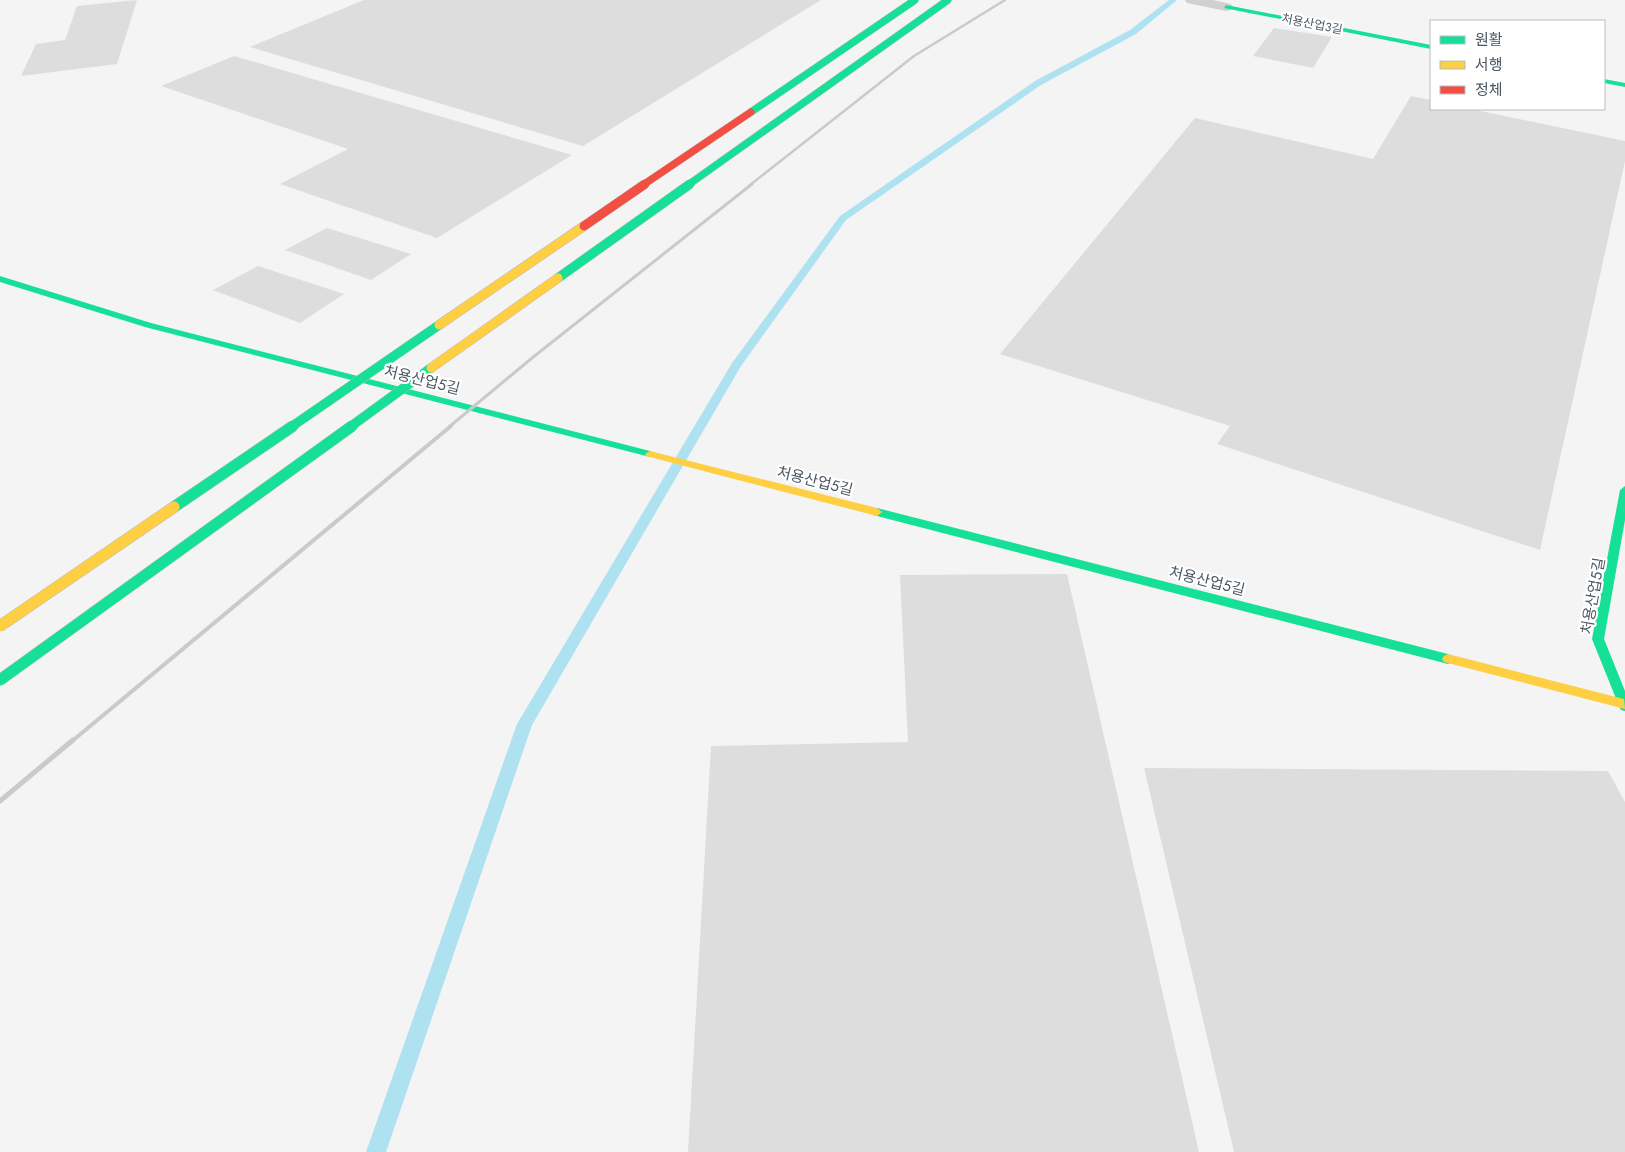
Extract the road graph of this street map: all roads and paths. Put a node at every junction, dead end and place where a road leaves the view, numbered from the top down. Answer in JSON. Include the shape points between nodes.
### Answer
{"nodes":[{"id":1,"x":915,"y":0,"type":"edge"},
{"id":2,"x":948,"y":0,"type":"edge"},
{"id":3,"x":1192,"y":0,"type":"edge"},
{"id":4,"x":1226,"y":7,"type":"joint"},
{"id":5,"x":1430,"y":47,"type":"edge"},
{"id":6,"x":1605,"y":81,"type":"edge"},
{"id":7,"x":1625,"y":85,"type":"edge"},
{"id":8,"x":0,"y":279,"type":"edge"},
{"id":9,"x":1625,"y":490,"type":"edge"},
{"id":10,"x":0,"y":626,"type":"edge"},
{"id":11,"x":0,"y":680,"type":"edge"},
{"id":12,"x":1625,"y":705,"type":"edge"}],
"edges":[{"from":1,"to":10,"type":"main road","bridge":true},
{"from":2,"to":11,"type":"main road","bridge":true,"via":[[263,488]]},
{"from":3,"to":4,"type":"street","name":"처용산업3길"},
{"from":4,"to":5,"type":"main road","name":"처용산업3길"},
{"from":6,"to":7,"type":"main road"},
{"from":8,"to":12,"type":"main road","name":"처용산업5길","via":[[148,325]]},
{"from":9,"to":12,"type":"main road","name":"처용산업5길","via":[[1598,639]]}]}
